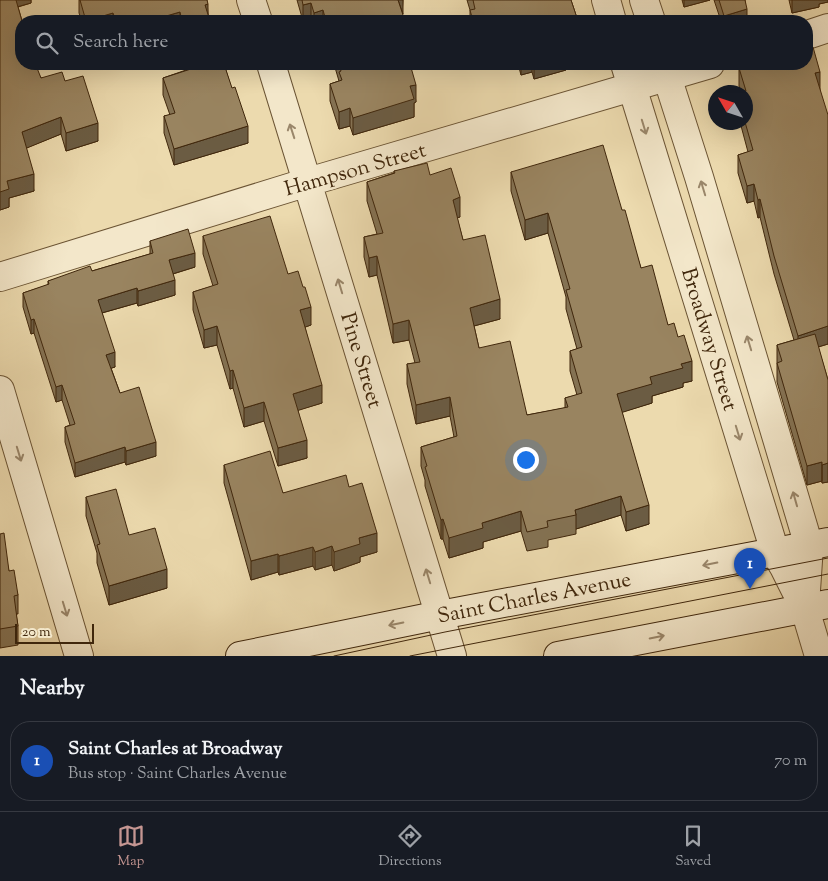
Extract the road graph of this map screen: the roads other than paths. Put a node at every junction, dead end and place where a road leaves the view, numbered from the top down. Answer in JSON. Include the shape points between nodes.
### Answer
{"nodes":[{"id":1,"x":251,"y":0,"type":"edge"},
{"id":2,"x":606,"y":0,"type":"edge"},
{"id":3,"x":644,"y":0,"type":"edge"},
{"id":4,"x":256,"y":15,"type":"edge"},
{"id":5,"x":610,"y":15,"type":"edge"},
{"id":6,"x":649,"y":15,"type":"edge"},
{"id":7,"x":828,"y":28,"type":"edge"},
{"id":8,"x":813,"y":33,"type":"edge"},
{"id":9,"x":273,"y":70,"type":"edge"},
{"id":10,"x":665,"y":70,"type":"edge"},
{"id":11,"x":629,"y":76,"type":"edge"},
{"id":12,"x":308,"y":182,"type":"junction"},
{"id":13,"x":0,"y":277,"type":"edge"},
{"id":14,"x":0,"y":390,"type":"edge"},
{"id":15,"x":818,"y":544,"type":"edge"},
{"id":16,"x":775,"y":552,"type":"junction"},
{"id":17,"x":816,"y":607,"type":"edge"},
{"id":18,"x":440,"y":615,"type":"junction"},
{"id":19,"x":79,"y":656,"type":"edge"},
{"id":20,"x":240,"y":656,"type":"edge"},
{"id":21,"x":452,"y":656,"type":"edge"},
{"id":22,"x":558,"y":656,"type":"edge"},
{"id":23,"x":819,"y":656,"type":"edge"}],
"edges":[{"from":1,"to":4,"type":"street"},
{"from":2,"to":5,"type":"street"},
{"from":3,"to":6,"type":"street"},
{"from":7,"to":8,"type":"street"},
{"from":12,"to":9,"type":"street","name":"Pine Street","one_way":true},
{"from":10,"to":11,"type":"street","name":"Hampson Street"},
{"from":15,"to":10,"type":"street","name":"Broadway Street","one_way":true},
{"from":11,"to":12,"type":"street","name":"Hampson Street"},
{"from":11,"to":16,"type":"street","name":"Broadway Street","one_way":true},
{"from":12,"to":13,"type":"street","name":"Hampson Street"},
{"from":18,"to":12,"type":"street","name":"Pine Street","one_way":true},
{"from":14,"to":19,"type":"street","one_way":true},
{"from":15,"to":16,"type":"street","name":"Saint Charles Avenue"},
{"from":15,"to":17,"type":"street","name":"Broadway Street"},
{"from":16,"to":17,"type":"street","name":"Broadway Street"},
{"from":16,"to":18,"type":"street","name":"Saint Charles Avenue","one_way":true},
{"from":22,"to":17,"type":"street","one_way":true},
{"from":17,"to":23,"type":"street","name":"Broadway Street"},
{"from":18,"to":20,"type":"street","name":"Saint Charles Avenue","one_way":true},
{"from":18,"to":21,"type":"street","name":"Pine Street"}]}
